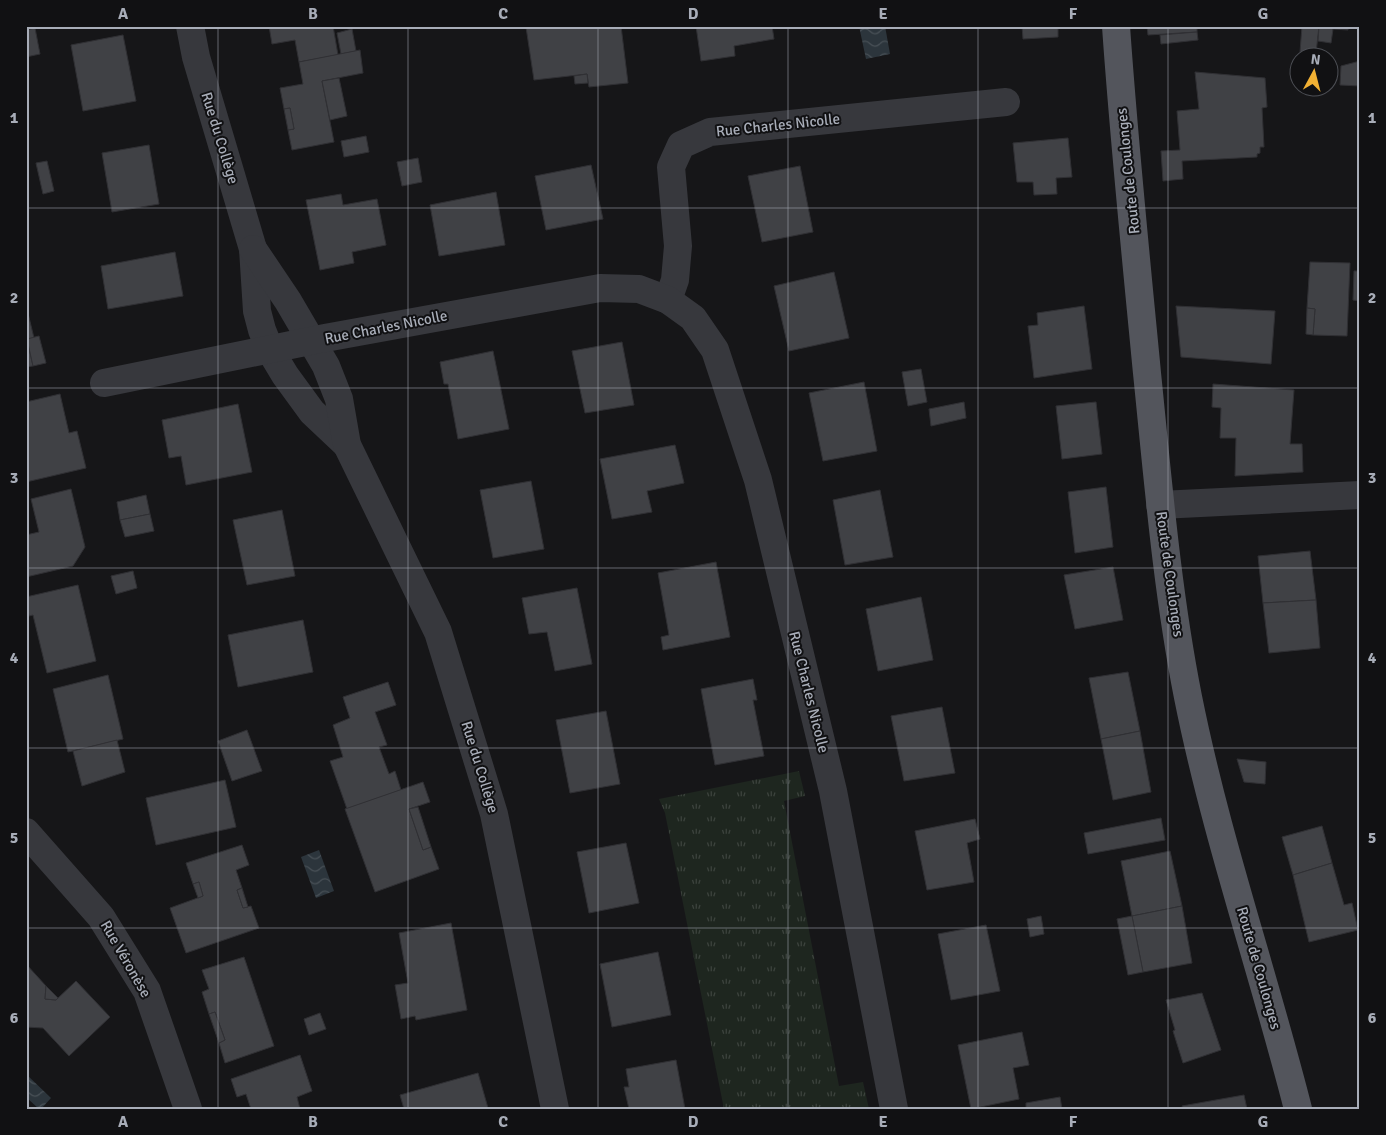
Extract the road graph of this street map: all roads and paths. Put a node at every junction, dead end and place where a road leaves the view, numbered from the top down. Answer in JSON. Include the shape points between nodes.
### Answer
{"nodes":[{"id":1,"x":190,"y":26,"type":"edge"},
{"id":2,"x":1116,"y":26,"type":"edge"},
{"id":3,"x":1006,"y":102,"type":"dead end"},
{"id":4,"x":253,"y":249,"type":"junction"},
{"id":5,"x":668,"y":300,"type":"junction"},
{"id":6,"x":312,"y":341,"type":"junction"},
{"id":7,"x":270,"y":350,"type":"junction"},
{"id":8,"x":104,"y":383,"type":"dead end"},
{"id":9,"x":347,"y":445,"type":"junction"},
{"id":10,"x":1360,"y":495,"type":"edge"},
{"id":11,"x":1160,"y":505,"type":"junction"},
{"id":12,"x":26,"y":832,"type":"edge"},
{"id":13,"x":188,"y":1109,"type":"edge"},
{"id":14,"x":554,"y":1109,"type":"edge"},
{"id":15,"x":894,"y":1109,"type":"edge"},
{"id":16,"x":1298,"y":1109,"type":"edge"}],
"edges":[{"from":1,"to":4,"type":"street","name":"Rue du Collège","via":[[196,57]]},
{"from":2,"to":11,"type":"main road","name":"Route de Coulonges"},
{"from":3,"to":5,"type":"street","name":"Rue Charles Nicolle","via":[[710,132],[681,145],[671,167],[678,246],[676,280]]},
{"from":4,"to":6,"type":"street","name":"Rue du Collège"},
{"from":4,"to":7,"type":"street","name":"Rue du Collège","via":[[257,311]]},
{"from":5,"to":6,"type":"street","name":"Rue Charles Nicolle","via":[[639,289],[600,288]]},
{"from":5,"to":15,"type":"street","name":"Rue Charles Nicolle","via":[[693,318],[715,350],[758,480],[833,791]]},
{"from":6,"to":7,"type":"street","name":"Rue Charles Nicolle"},
{"from":6,"to":9,"type":"street","name":"Rue du Collège","via":[[339,399]]},
{"from":7,"to":8,"type":"street","name":"Rue Charles Nicolle"},
{"from":7,"to":9,"type":"street","name":"Rue du Collège","via":[[312,412]]},
{"from":9,"to":14,"type":"street","name":"Rue du Collège","via":[[438,632],[494,814]]},
{"from":10,"to":11,"type":"street"},
{"from":11,"to":16,"type":"main road","name":"Route de Coulonges","via":[[1188,696],[1212,802]]},
{"from":12,"to":13,"type":"street","name":"Rue Véronèse","via":[[101,917],[147,990]]}]}
